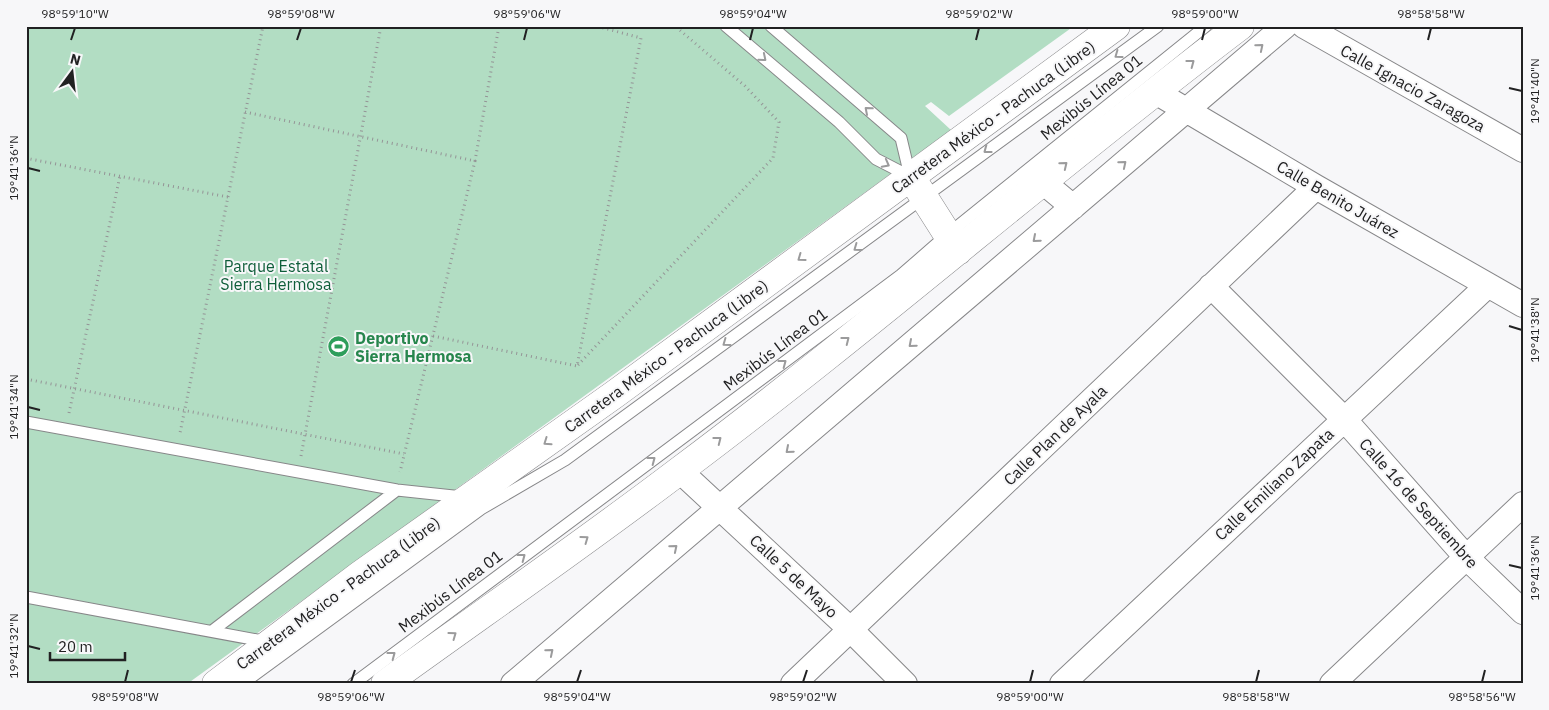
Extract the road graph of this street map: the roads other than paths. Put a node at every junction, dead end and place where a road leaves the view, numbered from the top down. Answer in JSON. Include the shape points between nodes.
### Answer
{"nodes":[{"id":1,"x":726,"y":26,"type":"edge"},
{"id":2,"x":771,"y":26,"type":"edge"},
{"id":3,"x":1116,"y":26,"type":"edge"},
{"id":4,"x":1158,"y":26,"type":"edge"},
{"id":5,"x":1206,"y":26,"type":"edge"},
{"id":6,"x":1240,"y":26,"type":"edge"},
{"id":7,"x":1285,"y":26,"type":"edge"},
{"id":8,"x":1304,"y":26,"type":"edge"},
{"id":9,"x":1154,"y":91,"type":"junction"},
{"id":10,"x":1187,"y":109,"type":"junction"},
{"id":11,"x":1523,"y":150,"type":"edge"},
{"id":12,"x":1043,"y":182,"type":"junction"},
{"id":13,"x":1316,"y":187,"type":"junction"},
{"id":14,"x":918,"y":188,"type":"junction"},
{"id":15,"x":1073,"y":207,"type":"junction"},
{"id":16,"x":953,"y":242,"type":"junction"},
{"id":17,"x":1211,"y":286,"type":"junction"},
{"id":18,"x":1487,"y":286,"type":"junction"},
{"id":19,"x":1523,"y":304,"type":"edge"},
{"id":20,"x":1344,"y":420,"type":"junction"},
{"id":21,"x":26,"y":422,"type":"edge"},
{"id":22,"x":680,"y":471,"type":"junction"},
{"id":23,"x":397,"y":490,"type":"junction"},
{"id":24,"x":467,"y":498,"type":"junction"},
{"id":25,"x":1523,"y":504,"type":"edge"},
{"id":26,"x":722,"y":508,"type":"junction"},
{"id":27,"x":1466,"y":557,"type":"junction"},
{"id":28,"x":26,"y":597,"type":"edge"},
{"id":29,"x":1523,"y":612,"type":"edge"},
{"id":30,"x":851,"y":630,"type":"junction"},
{"id":31,"x":212,"y":632,"type":"junction"},
{"id":32,"x":269,"y":642,"type":"junction"},
{"id":33,"x":216,"y":684,"type":"edge"},
{"id":34,"x":242,"y":684,"type":"edge"},
{"id":35,"x":353,"y":684,"type":"edge"},
{"id":36,"x":385,"y":684,"type":"edge"},
{"id":37,"x":513,"y":684,"type":"edge"},
{"id":38,"x":793,"y":684,"type":"edge"},
{"id":39,"x":904,"y":684,"type":"edge"},
{"id":40,"x":1062,"y":684,"type":"edge"},
{"id":41,"x":1332,"y":684,"type":"edge"}],
"edges":[{"from":1,"to":14,"type":"lane","one_way":true,"via":[[839,122],[876,159]]},
{"from":14,"to":2,"type":"lane","one_way":true,"via":[[901,138]]},
{"from":3,"to":14,"type":"main road","name":"Carretera México - Pachuca (Libre)"},
{"from":4,"to":14,"type":"lane","name":"Mexibús Línea 01","one_way":true},
{"from":5,"to":16,"type":"lane","name":"Mexibús Línea 01"},
{"from":9,"to":6,"type":"main road","one_way":true},
{"from":10,"to":7,"type":"street","one_way":true},
{"from":8,"to":11,"type":"street","name":"Calle Ignacio Zaragoza"},
{"from":9,"to":10,"type":"street","name":"Calle Benito Juárez"},
{"from":12,"to":9,"type":"main road","one_way":true},
{"from":10,"to":13,"type":"street","name":"Calle Benito Juárez"},
{"from":15,"to":10,"type":"street","one_way":true},
{"from":12,"to":15,"type":"street"},
{"from":12,"to":16,"type":"main road"},
{"from":13,"to":17,"type":"street","name":"Calle Plan de Ayala"},
{"from":13,"to":18,"type":"street","name":"Calle Benito Juárez"},
{"from":14,"to":16,"type":"main road"},
{"from":14,"to":24,"type":"main road","name":"Carretera México - Pachuca (Libre)","one_way":true},
{"from":14,"to":34,"type":"lane","name":"Mexibús Línea 01","one_way":true,"via":[[565,460],[481,509]]},
{"from":15,"to":26,"type":"street","one_way":true},
{"from":22,"to":16,"type":"main road","one_way":true},
{"from":35,"to":16,"type":"lane","name":"Mexibús Línea 01","one_way":true,"via":[[893,281]]},
{"from":17,"to":20,"type":"street","name":"Calle 16 de Septiembre"},
{"from":17,"to":30,"type":"street","name":"Calle Plan de Ayala"},
{"from":18,"to":19,"type":"street","name":"Calle Benito Juárez"},
{"from":18,"to":20,"type":"street","name":"Calle Emiliano Zapata"},
{"from":20,"to":27,"type":"street","name":"Calle 16 de Septiembre"},
{"from":20,"to":40,"type":"street","name":"Calle Emiliano Zapata"},
{"from":21,"to":23,"type":"lane"},
{"from":22,"to":26,"type":"street","name":"Calle 5 de Mayo"},
{"from":36,"to":22,"type":"main road","one_way":true},
{"from":23,"to":24,"type":"lane"},
{"from":23,"to":31,"type":"lane"},
{"from":24,"to":32,"type":"main road","name":"Carretera México - Pachuca (Libre)"},
{"from":25,"to":27,"type":"street"},
{"from":26,"to":30,"type":"street","name":"Calle 5 de Mayo"},
{"from":37,"to":26,"type":"street","one_way":true},
{"from":27,"to":29,"type":"street","name":"Calle 16 de Septiembre"},
{"from":27,"to":41,"type":"street"},
{"from":28,"to":31,"type":"lane"},
{"from":30,"to":38,"type":"street","name":"Calle Plan de Ayala"},
{"from":30,"to":39,"type":"street","name":"Calle 5 de Mayo"},
{"from":31,"to":32,"type":"lane"},
{"from":32,"to":33,"type":"main road","name":"Carretera México - Pachuca (Libre)"}]}
